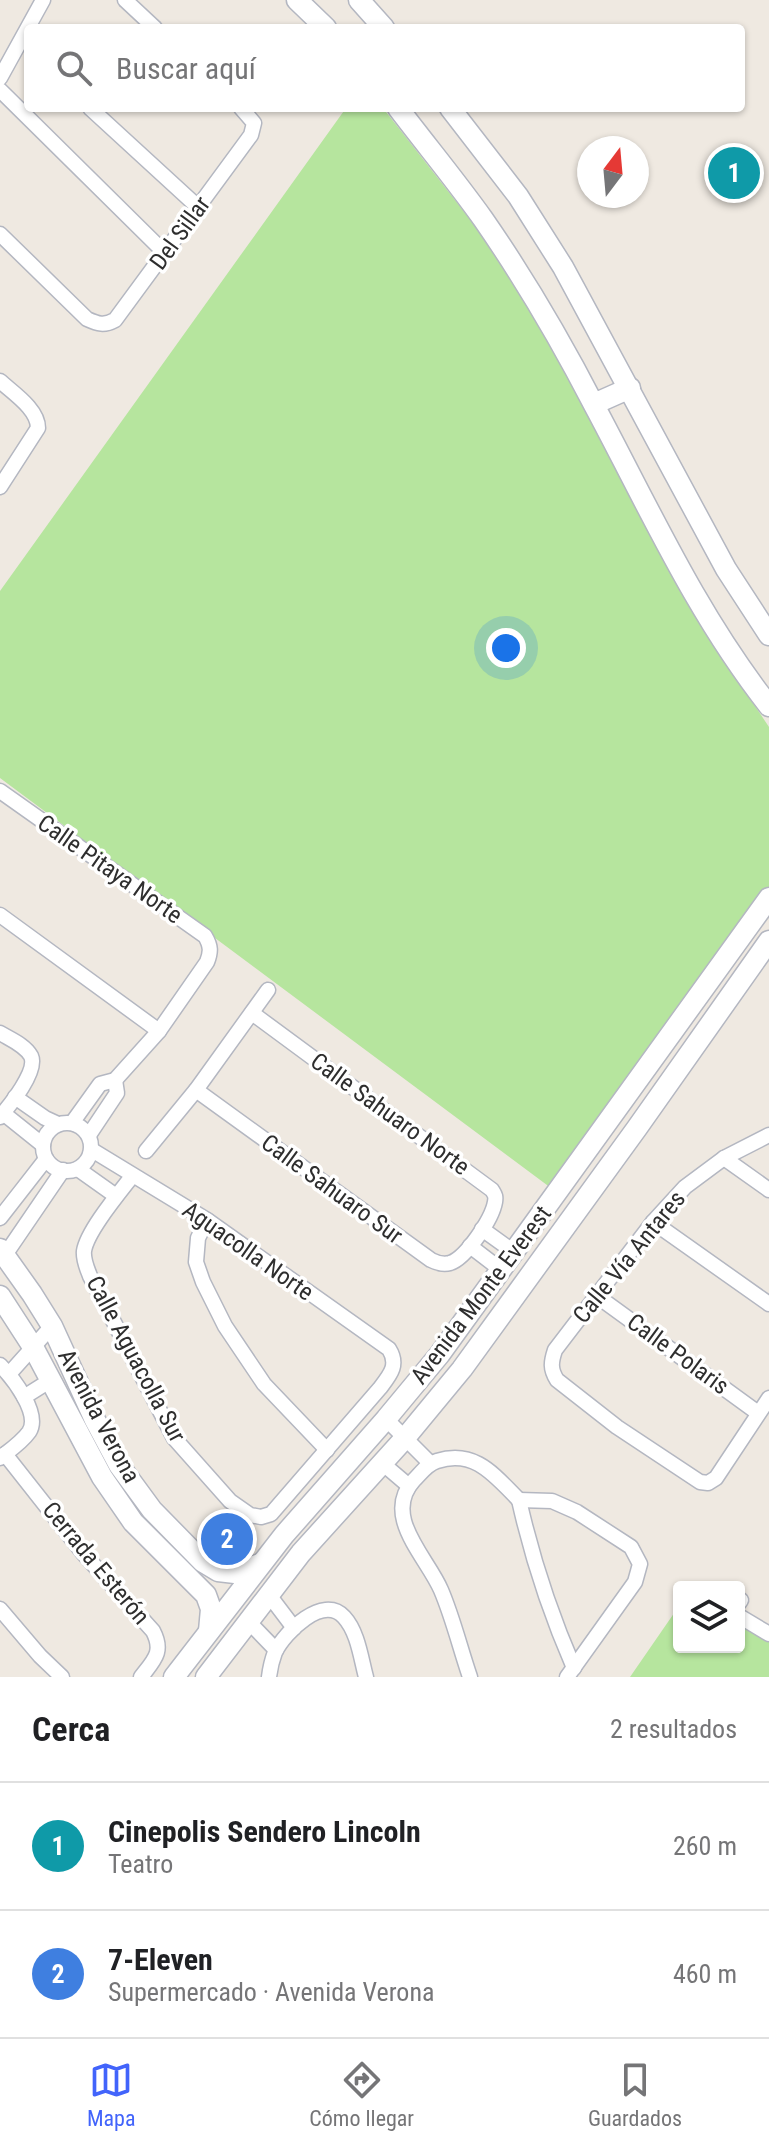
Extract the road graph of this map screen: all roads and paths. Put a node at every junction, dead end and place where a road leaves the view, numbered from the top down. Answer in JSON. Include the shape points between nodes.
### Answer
{"nodes":[{"id":1,"x":43,"y":0,"type":"edge"},
{"id":2,"x":125,"y":0,"type":"edge"},
{"id":3,"x":297,"y":0,"type":"edge"},
{"id":4,"x":359,"y":0,"type":"edge"},
{"id":5,"x":33,"y":24,"type":"edge"},
{"id":6,"x":151,"y":24,"type":"edge"},
{"id":7,"x":322,"y":24,"type":"edge"},
{"id":8,"x":380,"y":24,"type":"edge"},
{"id":9,"x":23,"y":46,"type":"edge"},
{"id":10,"x":4,"y":58,"type":"edge"},
{"id":11,"x":0,"y":78,"type":"edge"},
{"id":12,"x":0,"y":90,"type":"edge"},
{"id":13,"x":94,"y":112,"type":"edge"},
{"id":14,"x":245,"y":112,"type":"edge"},
{"id":15,"x":401,"y":112,"type":"edge"},
{"id":16,"x":453,"y":112,"type":"edge"},
{"id":17,"x":199,"y":208,"type":"junction"},
{"id":18,"x":0,"y":234,"type":"edge"},
{"id":19,"x":166,"y":254,"type":"junction"},
{"id":20,"x":0,"y":381,"type":"edge"},
{"id":21,"x":630,"y":388,"type":"junction"},
{"id":22,"x":594,"y":404,"type":"junction"},
{"id":23,"x":0,"y":487,"type":"edge"},
{"id":24,"x":769,"y":635,"type":"edge"},
{"id":25,"x":769,"y":706,"type":"edge"},
{"id":26,"x":0,"y":791,"type":"edge"},
{"id":27,"x":769,"y":898,"type":"edge"},
{"id":28,"x":0,"y":915,"type":"edge"},
{"id":29,"x":769,"y":941,"type":"edge"},
{"id":30,"x":268,"y":990,"type":"dead end"},
{"id":31,"x":252,"y":1013,"type":"junction"},
{"id":32,"x":159,"y":1031,"type":"junction"},
{"id":33,"x":0,"y":1033,"type":"edge"},
{"id":34,"x":115,"y":1080,"type":"junction"},
{"id":35,"x":196,"y":1090,"type":"junction"},
{"id":36,"x":15,"y":1097,"type":"junction"},
{"id":37,"x":2,"y":1115,"type":"edge"},
{"id":38,"x":65,"y":1123,"type":"junction"},
{"id":39,"x":89,"y":1135,"type":"junction"},
{"id":40,"x":769,"y":1135,"type":"edge"},
{"id":41,"x":92,"y":1150,"type":"junction"},
{"id":42,"x":146,"y":1151,"type":"dead end"},
{"id":43,"x":45,"y":1152,"type":"junction"},
{"id":44,"x":724,"y":1158,"type":"junction"},
{"id":45,"x":71,"y":1170,"type":"junction"},
{"id":46,"x":133,"y":1175,"type":"junction"},
{"id":47,"x":769,"y":1190,"type":"edge"},
{"id":48,"x":116,"y":1196,"type":"junction"},
{"id":49,"x":0,"y":1218,"type":"edge"},
{"id":50,"x":207,"y":1220,"type":"junction"},
{"id":51,"x":653,"y":1222,"type":"junction"},
{"id":52,"x":476,"y":1238,"type":"junction"},
{"id":53,"x":2,"y":1252,"type":"edge"},
{"id":54,"x":514,"y":1252,"type":"junction"},
{"id":55,"x":533,"y":1268,"type":"junction"},
{"id":56,"x":500,"y":1269,"type":"junction"},
{"id":57,"x":0,"y":1296,"type":"edge"},
{"id":58,"x":597,"y":1296,"type":"junction"},
{"id":59,"x":769,"y":1304,"type":"edge"},
{"id":60,"x":52,"y":1326,"type":"junction"},
{"id":61,"x":33,"y":1347,"type":"junction"},
{"id":62,"x":4,"y":1369,"type":"edge"},
{"id":63,"x":51,"y":1380,"type":"junction"},
{"id":64,"x":24,"y":1397,"type":"junction"},
{"id":65,"x":769,"y":1398,"type":"edge"},
{"id":66,"x":758,"y":1413,"type":"junction"},
{"id":67,"x":386,"y":1419,"type":"junction"},
{"id":68,"x":405,"y":1438,"type":"junction"},
{"id":69,"x":327,"y":1450,"type":"junction"},
{"id":70,"x":3,"y":1456,"type":"edge"},
{"id":71,"x":382,"y":1463,"type":"junction"},
{"id":72,"x":430,"y":1463,"type":"junction"},
{"id":73,"x":409,"y":1486,"type":"junction"},
{"id":74,"x":519,"y":1500,"type":"junction"},
{"id":75,"x":304,"y":1512,"type":"junction"},
{"id":76,"x":323,"y":1529,"type":"junction"},
{"id":77,"x":203,"y":1562,"type":"junction"},
{"id":78,"x":260,"y":1564,"type":"junction"},
{"id":79,"x":190,"y":1580,"type":"junction"},
{"id":80,"x":269,"y":1595,"type":"junction"},
{"id":81,"x":0,"y":1609,"type":"edge"},
{"id":82,"x":745,"y":1620,"type":"edge"},
{"id":83,"x":248,"y":1621,"type":"junction"},
{"id":84,"x":209,"y":1631,"type":"junction"},
{"id":85,"x":290,"y":1633,"type":"junction"},
{"id":86,"x":769,"y":1634,"type":"edge"},
{"id":87,"x":276,"y":1650,"type":"junction"},
{"id":88,"x":571,"y":1672,"type":"edge"},
{"id":89,"x":62,"y":1677,"type":"edge"},
{"id":90,"x":141,"y":1677,"type":"edge"},
{"id":91,"x":174,"y":1677,"type":"edge"},
{"id":92,"x":206,"y":1677,"type":"edge"},
{"id":93,"x":269,"y":1677,"type":"edge"},
{"id":94,"x":366,"y":1677,"type":"edge"},
{"id":95,"x":470,"y":1677,"type":"edge"}],
"edges":[{"from":1,"to":5,"type":"street"},
{"from":2,"to":6,"type":"street"},
{"from":3,"to":7,"type":"street"},
{"from":4,"to":8,"type":"street"},
{"from":9,"to":10,"type":"street"},
{"from":10,"to":11,"type":"street"},
{"from":12,"to":19,"type":"street"},
{"from":13,"to":17,"type":"street"},
{"from":14,"to":17,"type":"street","name":"Del Sillar","via":[[254,129]]},
{"from":15,"to":22,"type":"street","via":[[484,220]]},
{"from":16,"to":21,"type":"street","via":[[556,255]]},
{"from":17,"to":19,"type":"street","name":"Del Sillar"},
{"from":18,"to":19,"type":"street","name":"Del Sillar","via":[[97,324],[115,320]]},
{"from":20,"to":23,"type":"street","via":[[38,420]]},
{"from":21,"to":22,"type":"street"},
{"from":21,"to":24,"type":"street","via":[[726,569]]},
{"from":22,"to":25,"type":"street","via":[[695,599]]},
{"from":26,"to":32,"type":"street","name":"Calle Pitaya Norte","via":[[205,936],[210,944],[207,962]]},
{"from":27,"to":54,"type":"street","name":"Avenida Monte Everest"},
{"from":28,"to":32,"type":"street"},
{"from":29,"to":55,"type":"street","name":"Avenida Monte Everest"},
{"from":30,"to":31,"type":"street"},
{"from":31,"to":35,"type":"street"},
{"from":31,"to":52,"type":"street","name":"Calle Sahuaro Norte","via":[[492,1190],[495,1202]]},
{"from":32,"to":34,"type":"street"},
{"from":33,"to":36,"type":"street","via":[[31,1056],[30,1074]]},
{"from":34,"to":38,"type":"street","via":[[100,1084]]},
{"from":34,"to":39,"type":"street","via":[[117,1093]]},
{"from":35,"to":42,"type":"street"},
{"from":35,"to":52,"type":"street","name":"Calle Sahuaro Sur","via":[[431,1260],[452,1262]]},
{"from":36,"to":37,"type":"street"},
{"from":36,"to":38,"type":"street","via":[[45,1118]]},
{"from":37,"to":43,"type":"street"},
{"from":38,"to":39,"type":"street","via":[[79,1125]]},
{"from":38,"to":43,"type":"street","via":[[48,1133]]},
{"from":39,"to":41,"type":"street"},
{"from":40,"to":44,"type":"street","name":"Calle Vía Antares"},
{"from":41,"to":45,"type":"street","via":[[85,1164]]},
{"from":41,"to":46,"type":"street","name":"Aguacolla Norte"},
{"from":43,"to":45,"type":"street","via":[[56,1168]]},
{"from":43,"to":49,"type":"street"},
{"from":44,"to":47,"type":"street"},
{"from":44,"to":51,"type":"street","name":"Calle Vía Antares","via":[[685,1187]]},
{"from":45,"to":48,"type":"street"},
{"from":45,"to":53,"type":"street"},
{"from":46,"to":48,"type":"street"},
{"from":46,"to":50,"type":"street","name":"Aguacolla Norte"},
{"from":48,"to":69,"type":"street","name":"Calle Aguacolla Sur","via":[[89,1238],[84,1261],[174,1438],[230,1501],[261,1517],[271,1514]]},
{"from":50,"to":69,"type":"street","via":[[198,1238],[196,1262],[225,1326],[264,1384]]},
{"from":50,"to":69,"type":"street","name":"Aguacolla Norte","via":[[389,1349],[395,1362],[392,1372]]},
{"from":51,"to":58,"type":"street","name":"Calle Vía Antares"},
{"from":51,"to":59,"type":"street"},
{"from":52,"to":54,"type":"street"},
{"from":52,"to":56,"type":"street"},
{"from":53,"to":60,"type":"street","name":"Avenida Verona"},
{"from":54,"to":55,"type":"street"},
{"from":54,"to":56,"type":"street","name":"Avenida Monte Everest"},
{"from":55,"to":68,"type":"street","name":"Avenida Monte Everest","via":[[462,1369]]},
{"from":56,"to":67,"type":"street","name":"Avenida Monte Everest"},
{"from":57,"to":61,"type":"street","name":"Avenida Verona"},
{"from":58,"to":66,"type":"street","name":"Calle Polaris"},
{"from":58,"to":66,"type":"street","name":"Calle Vía Antares","via":[[555,1350],[551,1372],[617,1427],[686,1475],[708,1483]]},
{"from":60,"to":61,"type":"street"},
{"from":60,"to":77,"type":"street","name":"Avenida Verona","via":[[119,1465],[152,1510]]},
{"from":61,"to":62,"type":"street"},
{"from":61,"to":63,"type":"street","name":"Avenida Verona"},
{"from":62,"to":64,"type":"street","name":"Cerrada Esterón"},
{"from":63,"to":64,"type":"street"},
{"from":63,"to":79,"type":"street","name":"Avenida Verona","via":[[109,1488],[133,1522]]},
{"from":64,"to":70,"type":"street","name":"Cerrada Esterón","via":[[33,1423]]},
{"from":65,"to":66,"type":"street"},
{"from":67,"to":68,"type":"street"},
{"from":67,"to":75,"type":"street","name":"Avenida Monte Everest"},
{"from":68,"to":71,"type":"street","name":"Avenida Monte Everest"},
{"from":68,"to":72,"type":"street"},
{"from":70,"to":90,"type":"street","name":"Cerrada Esterón","via":[[153,1631],[158,1651]]},
{"from":71,"to":73,"type":"street"},
{"from":71,"to":76,"type":"street","name":"Avenida Monte Everest"},
{"from":72,"to":73,"type":"street"},
{"from":72,"to":74,"type":"street","via":[[469,1459]]},
{"from":73,"to":95,"type":"street","via":[[402,1516],[407,1533],[441,1590]]},
{"from":74,"to":88,"type":"street"},
{"from":74,"to":88,"type":"street","via":[[552,1501],[577,1512],[631,1547],[640,1564],[635,1582]]},
{"from":75,"to":76,"type":"street"},
{"from":75,"to":78,"type":"street","name":"Avenida Monte Everest"},
{"from":76,"to":80,"type":"street","name":"Avenida Monte Everest"},
{"from":77,"to":78,"type":"street","via":[[226,1573]]},
{"from":77,"to":79,"type":"street"},
{"from":78,"to":84,"type":"street","name":"Avenida Monte Everest"},
{"from":79,"to":84,"type":"street","name":"Avenida Verona","via":[[210,1602]]},
{"from":80,"to":83,"type":"street","name":"Avenida Monte Everest"},
{"from":80,"to":85,"type":"street"},
{"from":81,"to":89,"type":"street"},
{"from":82,"to":86,"type":"street"},
{"from":83,"to":87,"type":"street"},
{"from":83,"to":92,"type":"street","name":"Avenida Monte Everest"},
{"from":84,"to":91,"type":"street","name":"Avenida Monte Everest"},
{"from":85,"to":87,"type":"street"},
{"from":85,"to":94,"type":"street","via":[[314,1613],[336,1611],[350,1624]]},
{"from":87,"to":93,"type":"street"}]}
